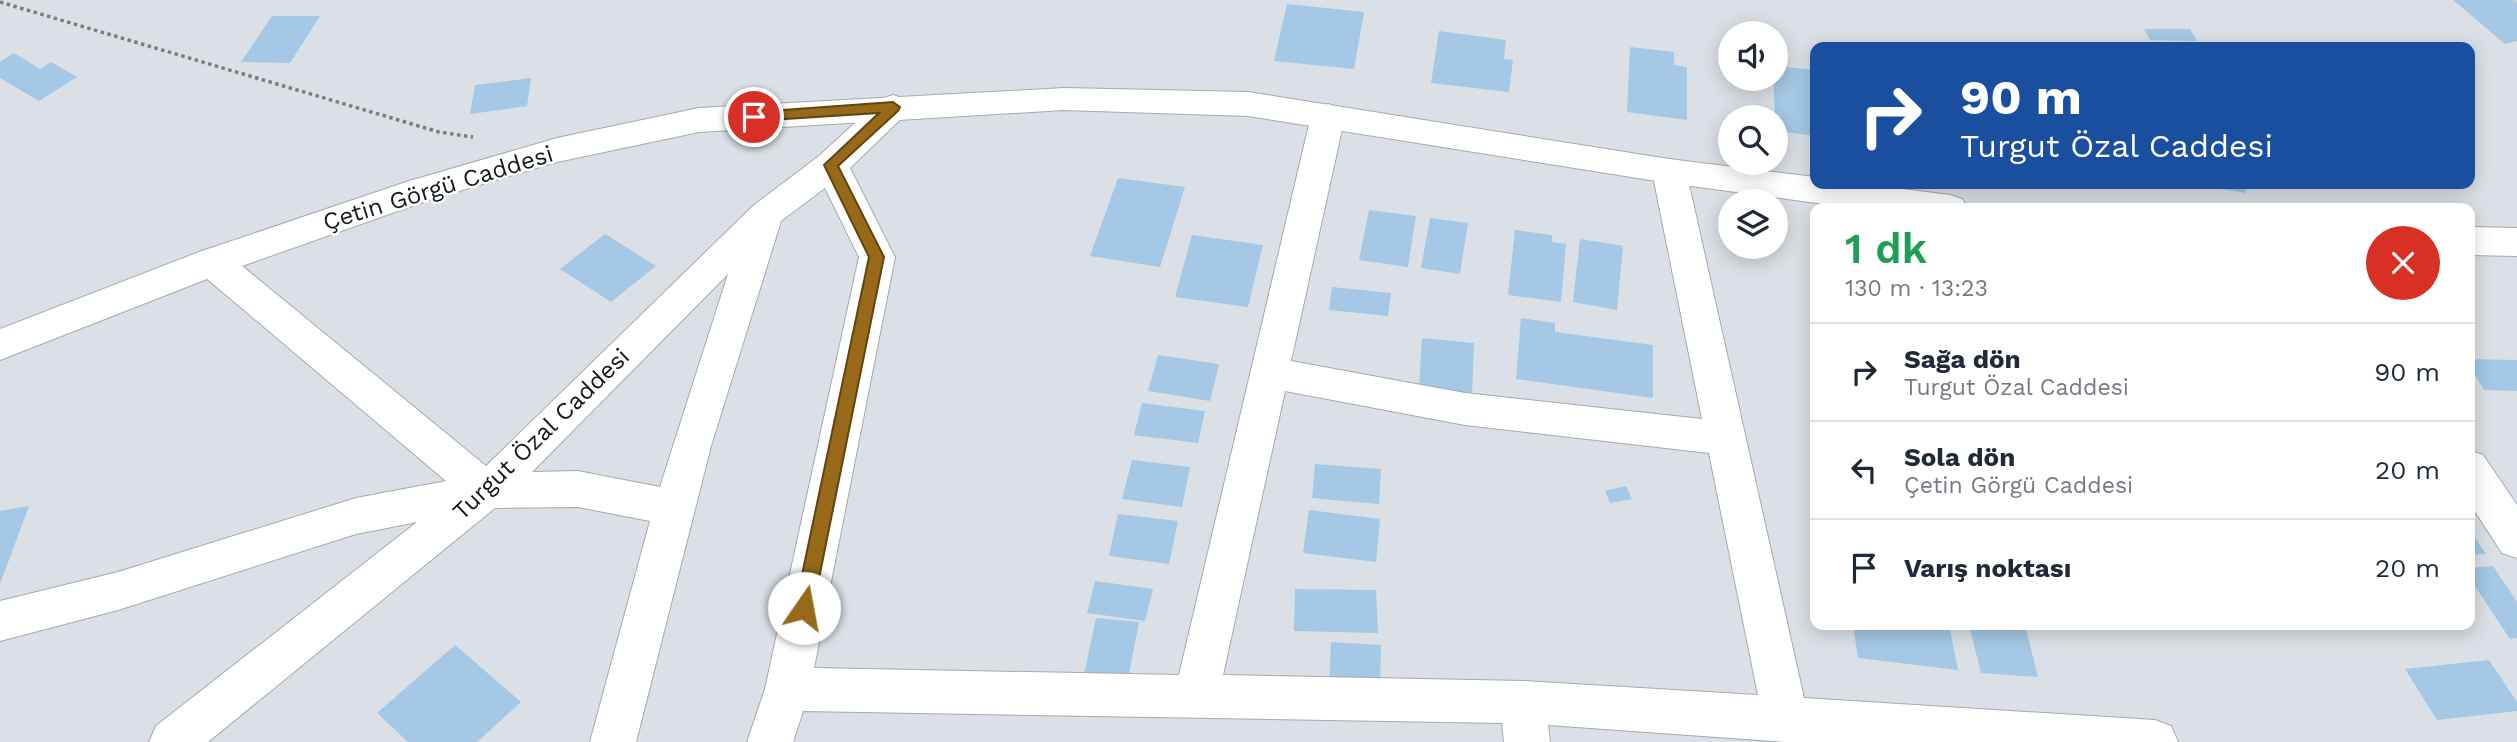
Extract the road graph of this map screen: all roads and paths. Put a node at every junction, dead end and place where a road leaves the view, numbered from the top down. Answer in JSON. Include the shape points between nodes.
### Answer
{"nodes":[{"id":1,"x":0,"y":2,"type":"edge"},
{"id":2,"x":893,"y":107,"type":"junction"},
{"id":3,"x":1328,"y":116,"type":"junction"},
{"id":4,"x":478,"y":138,"type":"dead end"},
{"id":5,"x":831,"y":165,"type":"junction"},
{"id":6,"x":1669,"y":172,"type":"junction"},
{"id":7,"x":1911,"y":203,"type":"edge"},
{"id":8,"x":766,"y":214,"type":"junction"},
{"id":9,"x":2475,"y":241,"type":"edge"},
{"id":10,"x":2517,"y":242,"type":"edge"},
{"id":11,"x":212,"y":262,"type":"junction"},
{"id":12,"x":0,"y":345,"type":"edge"},
{"id":13,"x":1270,"y":373,"type":"junction"},
{"id":14,"x":1726,"y":438,"type":"junction"},
{"id":15,"x":2475,"y":476,"type":"edge"},
{"id":16,"x":487,"y":491,"type":"junction"},
{"id":17,"x":675,"y":508,"type":"junction"},
{"id":18,"x":2517,"y":540,"type":"edge"},
{"id":19,"x":0,"y":621,"type":"edge"},
{"id":20,"x":787,"y":689,"type":"junction"},
{"id":21,"x":1196,"y":696,"type":"junction"},
{"id":22,"x":1786,"y":720,"type":"junction"},
{"id":23,"x":1525,"y":722,"type":"edge"},
{"id":24,"x":2101,"y":741,"type":"edge"},
{"id":25,"x":172,"y":742,"type":"edge"},
{"id":26,"x":613,"y":742,"type":"edge"},
{"id":27,"x":770,"y":742,"type":"edge"},
{"id":28,"x":2155,"y":742,"type":"edge"}],
"edges":[{"from":1,"to":4,"type":"path","via":[[439,132]]},
{"from":2,"to":3,"type":"street","name":"Çetin Görgü Caddesi","via":[[1064,99],[1248,104]]},
{"from":2,"to":5,"type":"street","name":"Turgut Özal Caddesi"},
{"from":2,"to":11,"type":"street","name":"Çetin Görgü Caddesi","via":[[699,120],[557,150],[421,190]]},
{"from":3,"to":6,"type":"street","name":"Çetin Görgü Caddesi"},
{"from":3,"to":13,"type":"street"},
{"from":5,"to":8,"type":"street","name":"Turgut Özal Caddesi"},
{"from":5,"to":20,"type":"street","via":[[877,257]]},
{"from":6,"to":7,"type":"street","name":"Çetin Görgü Caddesi"},
{"from":6,"to":14,"type":"street"},
{"from":8,"to":16,"type":"street","name":"Turgut Özal Caddesi"},
{"from":8,"to":17,"type":"street"},
{"from":9,"to":10,"type":"street"},
{"from":11,"to":12,"type":"street","name":"Çetin Görgü Caddesi"},
{"from":11,"to":16,"type":"street"},
{"from":13,"to":14,"type":"street","via":[[1465,409]]},
{"from":13,"to":21,"type":"street"},
{"from":14,"to":22,"type":"street"},
{"from":15,"to":18,"type":"street"},
{"from":16,"to":17,"type":"street","via":[[578,489]]},
{"from":16,"to":19,"type":"street","via":[[356,516],[118,591]]},
{"from":16,"to":25,"type":"street","name":"Turgut Özal Caddesi"},
{"from":17,"to":26,"type":"street"},
{"from":20,"to":21,"type":"street"},
{"from":20,"to":27,"type":"street"},
{"from":21,"to":23,"type":"street"},
{"from":22,"to":23,"type":"street"},
{"from":22,"to":24,"type":"street"},
{"from":24,"to":28,"type":"street"}]}
